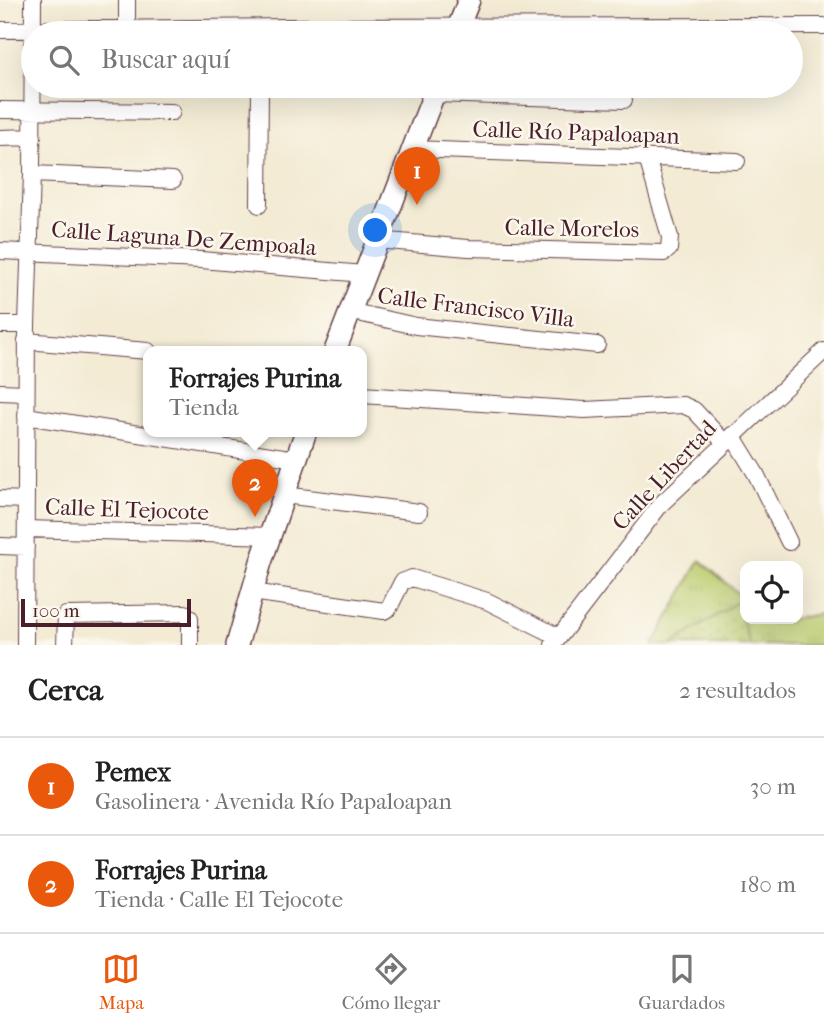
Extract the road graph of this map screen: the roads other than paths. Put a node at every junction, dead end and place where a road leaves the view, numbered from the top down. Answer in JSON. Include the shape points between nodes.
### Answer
{"nodes":[{"id":1,"x":33,"y":0,"type":"edge"},
{"id":2,"x":127,"y":0,"type":"edge"},
{"id":3,"x":469,"y":0,"type":"edge"},
{"id":4,"x":33,"y":21,"type":"edge"},
{"id":5,"x":127,"y":21,"type":"edge"},
{"id":6,"x":461,"y":21,"type":"edge"},
{"id":7,"x":803,"y":26,"type":"edge"},
{"id":8,"x":824,"y":26,"type":"edge"},
{"id":9,"x":0,"y":30,"type":"edge"},
{"id":10,"x":21,"y":30,"type":"edge"},
{"id":11,"x":33,"y":98,"type":"edge"},
{"id":12,"x":260,"y":98,"type":"edge"},
{"id":13,"x":432,"y":98,"type":"edge"},
{"id":14,"x":586,"y":98,"type":"edge"},
{"id":15,"x":624,"y":100,"type":"dead end"},
{"id":16,"x":0,"y":110,"type":"edge"},
{"id":17,"x":33,"y":111,"type":"junction"},
{"id":18,"x":172,"y":112,"type":"dead end"},
{"id":19,"x":33,"y":137,"type":"junction"},
{"id":20,"x":0,"y":138,"type":"edge"},
{"id":21,"x":413,"y":149,"type":"junction"},
{"id":22,"x":647,"y":158,"type":"junction"},
{"id":23,"x":737,"y":161,"type":"dead end"},
{"id":24,"x":32,"y":174,"type":"junction"},
{"id":25,"x":173,"y":180,"type":"dead end"},
{"id":26,"x":259,"y":205,"type":"dead end"},
{"id":27,"x":377,"y":240,"type":"junction"},
{"id":28,"x":0,"y":251,"type":"edge"},
{"id":29,"x":30,"y":251,"type":"junction"},
{"id":30,"x":364,"y":274,"type":"junction"},
{"id":31,"x":349,"y":311,"type":"junction"},
{"id":32,"x":0,"y":325,"type":"edge"},
{"id":33,"x":26,"y":333,"type":"junction"},
{"id":34,"x":597,"y":345,"type":"dead end"},
{"id":35,"x":337,"y":346,"type":"edge"},
{"id":36,"x":143,"y":350,"type":"edge"},
{"id":37,"x":824,"y":351,"type":"edge"},
{"id":38,"x":0,"y":392,"type":"edge"},
{"id":39,"x":26,"y":393,"type":"junction"},
{"id":40,"x":367,"y":395,"type":"edge"},
{"id":41,"x":26,"y":416,"type":"junction"},
{"id":42,"x":143,"y":435,"type":"edge"},
{"id":43,"x":158,"y":437,"type":"edge"},
{"id":44,"x":304,"y":437,"type":"edge"},
{"id":45,"x":729,"y":439,"type":"junction"},
{"id":46,"x":296,"y":459,"type":"junction"},
{"id":47,"x":284,"y":495,"type":"junction"},
{"id":48,"x":0,"y":499,"type":"edge"},
{"id":49,"x":26,"y":500,"type":"junction"},
{"id":50,"x":419,"y":512,"type":"dead end"},
{"id":51,"x":26,"y":529,"type":"junction"},
{"id":52,"x":270,"y":536,"type":"junction"},
{"id":53,"x":789,"y":542,"type":"dead end"},
{"id":54,"x":0,"y":546,"type":"edge"},
{"id":55,"x":26,"y":547,"type":"junction"},
{"id":56,"x":252,"y":592,"type":"junction"},
{"id":57,"x":556,"y":641,"type":"edge"},
{"id":58,"x":25,"y":645,"type":"edge"},
{"id":59,"x":65,"y":645,"type":"edge"},
{"id":60,"x":190,"y":645,"type":"edge"},
{"id":61,"x":237,"y":645,"type":"edge"}],
"edges":[{"from":1,"to":4,"type":"street"},
{"from":2,"to":5,"type":"street"},
{"from":3,"to":6,"type":"main road"},
{"from":7,"to":8,"type":"street"},
{"from":9,"to":10,"type":"street"},
{"from":11,"to":17,"type":"street"},
{"from":12,"to":26,"type":"street"},
{"from":13,"to":21,"type":"main road"},
{"from":14,"to":15,"type":"street"},
{"from":16,"to":17,"type":"street"},
{"from":17,"to":18,"type":"street"},
{"from":17,"to":19,"type":"street"},
{"from":19,"to":20,"type":"street"},
{"from":19,"to":24,"type":"street"},
{"from":21,"to":22,"type":"street","name":"Calle Río Papaloapan"},
{"from":21,"to":27,"type":"main road"},
{"from":22,"to":23,"type":"street","name":"Calle Río Papaloapan"},
{"from":22,"to":27,"type":"street","name":"Calle Morelos","via":[[670,237],[664,253],[489,249]]},
{"from":24,"to":25,"type":"street"},
{"from":24,"to":29,"type":"street"},
{"from":27,"to":30,"type":"main road"},
{"from":28,"to":29,"type":"street","name":"Calle Laguna De Zempoala"},
{"from":29,"to":30,"type":"street","name":"Calle Laguna De Zempoala"},
{"from":29,"to":33,"type":"street"},
{"from":30,"to":31,"type":"main road"},
{"from":31,"to":34,"type":"street","name":"Calle Francisco Villa","via":[[416,326]]},
{"from":31,"to":35,"type":"main road"},
{"from":32,"to":33,"type":"street"},
{"from":33,"to":36,"type":"street"},
{"from":33,"to":39,"type":"street"},
{"from":37,"to":45,"type":"street","name":"Calle Libertad"},
{"from":38,"to":39,"type":"street"},
{"from":39,"to":41,"type":"street"},
{"from":40,"to":45,"type":"street","via":[[584,410],[683,405]]},
{"from":41,"to":42,"type":"street"},
{"from":41,"to":49,"type":"street"},
{"from":43,"to":46,"type":"street"},
{"from":44,"to":46,"type":"main road"},
{"from":45,"to":53,"type":"street","via":[[756,474]]},
{"from":45,"to":57,"type":"street","name":"Calle Libertad","via":[[653,513]]},
{"from":46,"to":47,"type":"main road"},
{"from":47,"to":50,"type":"street"},
{"from":47,"to":52,"type":"main road"},
{"from":48,"to":49,"type":"street"},
{"from":49,"to":51,"type":"street"},
{"from":51,"to":52,"type":"street","name":"Calle El Tejocote"},
{"from":51,"to":55,"type":"street"},
{"from":52,"to":56,"type":"main road"},
{"from":54,"to":55,"type":"street"},
{"from":55,"to":58,"type":"street"},
{"from":56,"to":57,"type":"street","via":[[384,611],[402,582],[412,579],[486,601]]},
{"from":56,"to":61,"type":"main road"},
{"from":59,"to":60,"type":"street","via":[[66,615],[185,612],[190,618]]}]}
